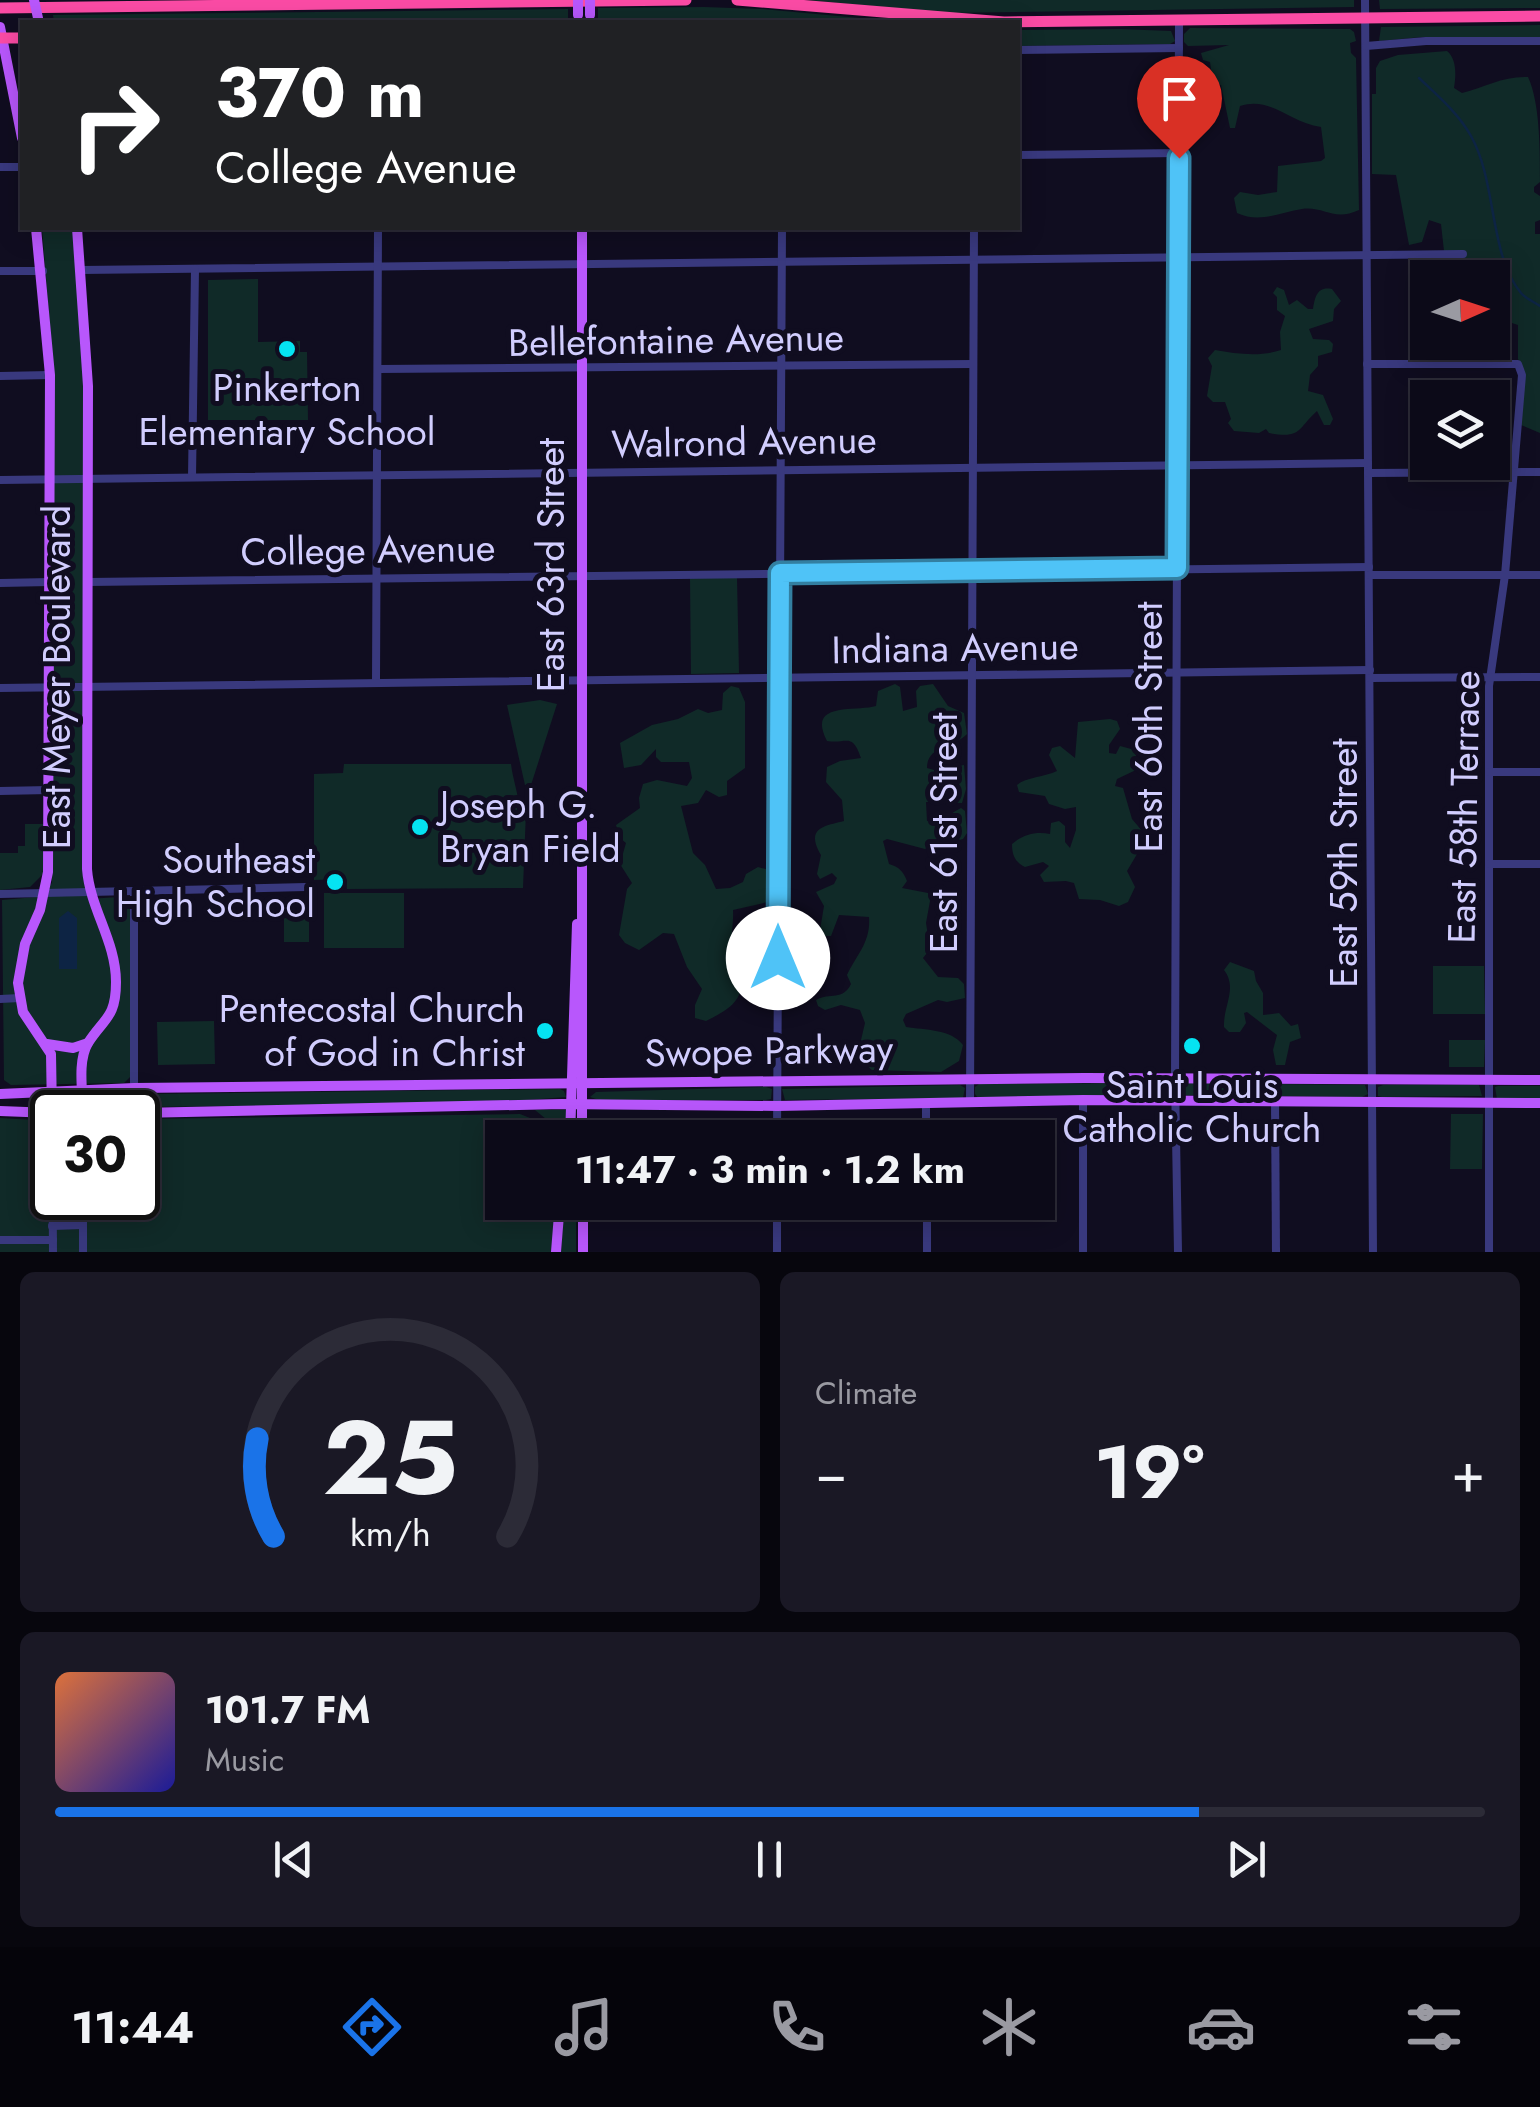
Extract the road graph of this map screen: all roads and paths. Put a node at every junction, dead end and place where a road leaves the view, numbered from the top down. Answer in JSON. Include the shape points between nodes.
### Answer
{"nodes":[{"id":1,"x":34,"y":0,"type":"edge"},
{"id":2,"x":578,"y":0,"type":"edge"},
{"id":3,"x":590,"y":0,"type":"edge"},
{"id":4,"x":686,"y":0,"type":"edge"},
{"id":5,"x":737,"y":0,"type":"edge"},
{"id":6,"x":1365,"y":0,"type":"edge"},
{"id":7,"x":0,"y":8,"type":"edge"},
{"id":8,"x":1540,"y":16,"type":"edge"},
{"id":9,"x":1365,"y":17,"type":"junction"},
{"id":10,"x":584,"y":19,"type":"edge"},
{"id":11,"x":39,"y":20,"type":"edge"},
{"id":12,"x":978,"y":20,"type":"edge"},
{"id":13,"x":1020,"y":22,"type":"edge"},
{"id":14,"x":1179,"y":22,"type":"junction"},
{"id":15,"x":1,"y":34,"type":"edge"},
{"id":16,"x":1540,"y":41,"type":"edge"},
{"id":17,"x":1366,"y":46,"type":"junction"},
{"id":18,"x":1179,"y":48,"type":"junction"},
{"id":19,"x":1020,"y":50,"type":"edge"},
{"id":20,"x":4,"y":63,"type":"edge"},
{"id":21,"x":20,"y":130,"type":"edge"},
{"id":22,"x":1179,"y":153,"type":"junction"},
{"id":23,"x":1020,"y":155,"type":"edge"},
{"id":24,"x":36,"y":230,"type":"edge"},
{"id":25,"x":77,"y":230,"type":"edge"},
{"id":26,"x":378,"y":230,"type":"edge"},
{"id":27,"x":582,"y":230,"type":"edge"},
{"id":28,"x":782,"y":230,"type":"edge"},
{"id":29,"x":974,"y":230,"type":"edge"},
{"id":30,"x":1463,"y":254,"type":"dead end"},
{"id":31,"x":1367,"y":255,"type":"junction"},
{"id":32,"x":1179,"y":257,"type":"junction"},
{"id":33,"x":974,"y":259,"type":"junction"},
{"id":34,"x":782,"y":262,"type":"junction"},
{"id":35,"x":582,"y":264,"type":"junction"},
{"id":36,"x":379,"y":266,"type":"junction"},
{"id":37,"x":196,"y":269,"type":"junction"},
{"id":38,"x":81,"y":270,"type":"junction"},
{"id":39,"x":0,"y":271,"type":"edge"},
{"id":40,"x":42,"y":271,"type":"junction"},
{"id":41,"x":973,"y":364,"type":"junction"},
{"id":42,"x":1367,"y":364,"type":"junction"},
{"id":43,"x":782,"y":367,"type":"junction"},
{"id":44,"x":378,"y":369,"type":"junction"},
{"id":45,"x":582,"y":370,"type":"junction"},
{"id":46,"x":50,"y":375,"type":"junction"},
{"id":47,"x":0,"y":376,"type":"edge"},
{"id":48,"x":1368,"y":463,"type":"junction"},
{"id":49,"x":1178,"y":465,"type":"junction"},
{"id":50,"x":972,"y":467,"type":"junction"},
{"id":51,"x":780,"y":470,"type":"junction"},
{"id":52,"x":581,"y":472,"type":"junction"},
{"id":53,"x":1514,"y":472,"type":"junction"},
{"id":54,"x":1540,"y":472,"type":"edge"},
{"id":55,"x":1368,"y":473,"type":"junction"},
{"id":56,"x":378,"y":474,"type":"junction"},
{"id":57,"x":192,"y":477,"type":"junction"},
{"id":58,"x":88,"y":478,"type":"junction"},
{"id":59,"x":51,"y":479,"type":"junction"},
{"id":60,"x":0,"y":480,"type":"edge"},
{"id":61,"x":1177,"y":568,"type":"junction"},
{"id":62,"x":972,"y":571,"type":"junction"},
{"id":63,"x":1369,"y":571,"type":"junction"},
{"id":64,"x":780,"y":573,"type":"junction"},
{"id":65,"x":581,"y":575,"type":"junction"},
{"id":66,"x":1505,"y":575,"type":"junction"},
{"id":67,"x":1540,"y":575,"type":"edge"},
{"id":68,"x":377,"y":578,"type":"junction"},
{"id":69,"x":50,"y":582,"type":"junction"},
{"id":70,"x":88,"y":582,"type":"junction"},
{"id":71,"x":0,"y":583,"type":"edge"},
{"id":72,"x":1176,"y":673,"type":"junction"},
{"id":73,"x":1370,"y":674,"type":"junction"},
{"id":74,"x":972,"y":675,"type":"junction"},
{"id":75,"x":779,"y":677,"type":"junction"},
{"id":76,"x":1489,"y":678,"type":"junction"},
{"id":77,"x":1540,"y":678,"type":"edge"},
{"id":78,"x":580,"y":680,"type":"junction"},
{"id":79,"x":376,"y":682,"type":"junction"},
{"id":80,"x":88,"y":686,"type":"junction"},
{"id":81,"x":50,"y":687,"type":"junction"},
{"id":82,"x":0,"y":688,"type":"edge"},
{"id":83,"x":1489,"y":772,"type":"junction"},
{"id":84,"x":1540,"y":772,"type":"edge"},
{"id":85,"x":49,"y":790,"type":"junction"},
{"id":86,"x":0,"y":791,"type":"edge"},
{"id":87,"x":1489,"y":864,"type":"junction"},
{"id":88,"x":1540,"y":864,"type":"edge"},
{"id":89,"x":306,"y":887,"type":"dead end"},
{"id":90,"x":44,"y":893,"type":"junction"},
{"id":91,"x":91,"y":893,"type":"junction"},
{"id":92,"x":134,"y":893,"type":"junction"},
{"id":93,"x":0,"y":894,"type":"edge"},
{"id":94,"x":115,"y":996,"type":"junction"},
{"id":95,"x":136,"y":996,"type":"junction"},
{"id":96,"x":0,"y":998,"type":"edge"},
{"id":97,"x":20,"y":998,"type":"junction"},
{"id":98,"x":88,"y":1043,"type":"junction"},
{"id":99,"x":47,"y":1044,"type":"junction"},
{"id":100,"x":970,"y":1078,"type":"junction"},
{"id":101,"x":1176,"y":1078,"type":"junction"},
{"id":102,"x":1372,"y":1079,"type":"junction"},
{"id":103,"x":777,"y":1080,"type":"junction"},
{"id":104,"x":1490,"y":1080,"type":"junction"},
{"id":105,"x":1540,"y":1080,"type":"edge"},
{"id":106,"x":579,"y":1083,"type":"junction"},
{"id":107,"x":134,"y":1088,"type":"junction"},
{"id":108,"x":52,"y":1090,"type":"edge"},
{"id":109,"x":83,"y":1090,"type":"edge"},
{"id":110,"x":100,"y":1090,"type":"edge"},
{"id":111,"x":30,"y":1092,"type":"edge"},
{"id":112,"x":0,"y":1094,"type":"edge"},
{"id":113,"x":1082,"y":1100,"type":"junction"},
{"id":114,"x":1178,"y":1100,"type":"junction"},
{"id":115,"x":970,"y":1102,"type":"junction"},
{"id":116,"x":1275,"y":1102,"type":"junction"},
{"id":117,"x":1372,"y":1102,"type":"junction"},
{"id":118,"x":926,"y":1103,"type":"junction"},
{"id":119,"x":1489,"y":1103,"type":"junction"},
{"id":120,"x":1540,"y":1103,"type":"edge"},
{"id":121,"x":578,"y":1105,"type":"junction"},
{"id":122,"x":776,"y":1106,"type":"junction"},
{"id":123,"x":0,"y":1111,"type":"edge"},
{"id":124,"x":30,"y":1112,"type":"edge"},
{"id":125,"x":160,"y":1113,"type":"edge"},
{"id":126,"x":574,"y":1120,"type":"edge"},
{"id":127,"x":580,"y":1120,"type":"edge"},
{"id":128,"x":776,"y":1120,"type":"edge"},
{"id":129,"x":926,"y":1120,"type":"edge"},
{"id":130,"x":52,"y":1220,"type":"edge"},
{"id":131,"x":83,"y":1220,"type":"edge"},
{"id":132,"x":559,"y":1220,"type":"edge"},
{"id":133,"x":582,"y":1220,"type":"edge"},
{"id":134,"x":777,"y":1220,"type":"edge"},
{"id":135,"x":927,"y":1220,"type":"edge"},
{"id":136,"x":52,"y":1226,"type":"junction"},
{"id":137,"x":83,"y":1226,"type":"junction"},
{"id":138,"x":0,"y":1240,"type":"edge"},
{"id":139,"x":52,"y":1240,"type":"junction"},
{"id":140,"x":53,"y":1252,"type":"edge"},
{"id":141,"x":83,"y":1252,"type":"edge"},
{"id":142,"x":556,"y":1252,"type":"edge"},
{"id":143,"x":583,"y":1252,"type":"edge"},
{"id":144,"x":778,"y":1252,"type":"edge"},
{"id":145,"x":927,"y":1252,"type":"edge"},
{"id":146,"x":1083,"y":1252,"type":"edge"},
{"id":147,"x":1178,"y":1252,"type":"edge"},
{"id":148,"x":1276,"y":1252,"type":"edge"},
{"id":149,"x":1374,"y":1252,"type":"edge"},
{"id":150,"x":1489,"y":1252,"type":"edge"}],
"edges":[{"from":1,"to":11,"type":"main road","bridge":true},
{"from":2,"to":10,"type":"main road","bridge":true},
{"from":3,"to":10,"type":"main road","bridge":true},
{"from":4,"to":7,"type":"highway"},
{"from":5,"to":12,"type":"highway"},
{"from":6,"to":9,"type":"street"},
{"from":8,"to":9,"type":"highway"},
{"from":9,"to":14,"type":"highway"},
{"from":9,"to":17,"type":"street"},
{"from":13,"to":14,"type":"highway"},
{"from":14,"to":18,"type":"street","name":"East 60th Street"},
{"from":15,"to":20,"type":"main road"},
{"from":16,"to":17,"type":"street"},
{"from":17,"to":31,"type":"street"},
{"from":18,"to":19,"type":"street"},
{"from":18,"to":22,"type":"street","name":"East 60th Street"},
{"from":20,"to":21,"type":"main road"},
{"from":22,"to":23,"type":"street"},
{"from":22,"to":32,"type":"street","name":"East 60th Street"},
{"from":24,"to":40,"type":"main road","name":"East Meyer Boulevard"},
{"from":25,"to":38,"type":"main road","name":"East Meyer Boulevard"},
{"from":26,"to":36,"type":"street"},
{"from":27,"to":35,"type":"main road","name":"East 63rd Street"},
{"from":28,"to":34,"type":"street"},
{"from":29,"to":33,"type":"street","name":"East 61st Street"},
{"from":30,"to":31,"type":"street"},
{"from":31,"to":32,"type":"street"},
{"from":31,"to":42,"type":"street"},
{"from":32,"to":33,"type":"street"},
{"from":32,"to":49,"type":"street","name":"East 60th Street"},
{"from":33,"to":34,"type":"street"},
{"from":33,"to":41,"type":"street","name":"East 61st Street"},
{"from":34,"to":35,"type":"street"},
{"from":34,"to":43,"type":"street"},
{"from":35,"to":36,"type":"street"},
{"from":35,"to":45,"type":"main road","name":"East 63rd Street"},
{"from":36,"to":37,"type":"street"},
{"from":36,"to":44,"type":"street"},
{"from":37,"to":38,"type":"street"},
{"from":37,"to":57,"type":"street"},
{"from":38,"to":58,"type":"main road","name":"East Meyer Boulevard"},
{"from":39,"to":40,"type":"street"},
{"from":40,"to":46,"type":"main road","name":"East Meyer Boulevard"},
{"from":41,"to":43,"type":"street","name":"Bellefontaine Avenue"},
{"from":41,"to":50,"type":"street","name":"East 61st Street"},
{"from":42,"to":48,"type":"street"},
{"from":42,"to":53,"type":"street","name":"East 58th Terrace","via":[[1518,364]]},
{"from":43,"to":45,"type":"street","name":"Bellefontaine Avenue"},
{"from":43,"to":51,"type":"street"},
{"from":44,"to":45,"type":"street","name":"Bellefontaine Avenue"},
{"from":44,"to":56,"type":"street"},
{"from":45,"to":52,"type":"main road","name":"East 63rd Street"},
{"from":46,"to":47,"type":"street"},
{"from":46,"to":59,"type":"main road","name":"East Meyer Boulevard"},
{"from":48,"to":49,"type":"street","name":"Walrond Avenue"},
{"from":48,"to":55,"type":"street","name":"East 59th Street"},
{"from":49,"to":50,"type":"street","name":"Walrond Avenue"},
{"from":49,"to":61,"type":"street","name":"East 60th Street"},
{"from":50,"to":51,"type":"street","name":"Walrond Avenue"},
{"from":50,"to":62,"type":"street","name":"East 61st Street"},
{"from":51,"to":52,"type":"street","name":"Walrond Avenue"},
{"from":51,"to":64,"type":"street"},
{"from":52,"to":56,"type":"street","name":"Walrond Avenue"},
{"from":52,"to":65,"type":"main road","name":"East 63rd Street"},
{"from":53,"to":54,"type":"street"},
{"from":53,"to":55,"type":"street"},
{"from":53,"to":66,"type":"street","name":"East 58th Terrace"},
{"from":55,"to":63,"type":"street","name":"East 59th Street"},
{"from":56,"to":57,"type":"street","name":"Walrond Avenue"},
{"from":56,"to":68,"type":"street"},
{"from":57,"to":58,"type":"street","name":"Walrond Avenue"},
{"from":58,"to":59,"type":"street","name":"Walrond Avenue"},
{"from":58,"to":70,"type":"main road","name":"East Meyer Boulevard"},
{"from":59,"to":60,"type":"street","name":"Walrond Avenue"},
{"from":59,"to":69,"type":"main road","name":"East Meyer Boulevard"},
{"from":61,"to":62,"type":"street","name":"College Avenue"},
{"from":61,"to":63,"type":"street","name":"College Avenue"},
{"from":61,"to":72,"type":"street","name":"East 60th Street"},
{"from":62,"to":64,"type":"street","name":"College Avenue"},
{"from":62,"to":74,"type":"street","name":"East 61st Street"},
{"from":63,"to":66,"type":"street","name":"College Avenue"},
{"from":63,"to":73,"type":"street","name":"East 59th Street"},
{"from":64,"to":65,"type":"street","name":"College Avenue"},
{"from":64,"to":75,"type":"street"},
{"from":65,"to":68,"type":"street","name":"College Avenue"},
{"from":65,"to":78,"type":"main road","name":"East 63rd Street"},
{"from":66,"to":67,"type":"street","name":"College Avenue"},
{"from":66,"to":76,"type":"street","name":"East 58th Terrace"},
{"from":68,"to":70,"type":"street","name":"College Avenue"},
{"from":68,"to":79,"type":"street"},
{"from":69,"to":71,"type":"street"},
{"from":69,"to":81,"type":"main road","name":"East Meyer Boulevard"},
{"from":70,"to":80,"type":"main road","name":"East Meyer Boulevard"},
{"from":72,"to":73,"type":"street","name":"Indiana Avenue"},
{"from":72,"to":74,"type":"street","name":"Indiana Avenue"},
{"from":72,"to":101,"type":"street","name":"East 60th Street"},
{"from":73,"to":76,"type":"street","name":"Indiana Avenue"},
{"from":73,"to":102,"type":"street","name":"East 59th Street"},
{"from":74,"to":75,"type":"street","name":"Indiana Avenue"},
{"from":74,"to":100,"type":"street","name":"East 61st Street"},
{"from":75,"to":78,"type":"street","name":"Indiana Avenue"},
{"from":75,"to":103,"type":"street"},
{"from":76,"to":77,"type":"street","name":"Indiana Avenue"},
{"from":76,"to":83,"type":"street","name":"East 58th Terrace"},
{"from":78,"to":79,"type":"street","name":"Indiana Avenue"},
{"from":78,"to":106,"type":"main road","name":"East 63rd Street","via":[[585,989]]},
{"from":79,"to":80,"type":"street","name":"Indiana Avenue"},
{"from":80,"to":81,"type":"street","name":"Indiana Avenue"},
{"from":80,"to":91,"type":"main road","name":"East Meyer Boulevard"},
{"from":81,"to":82,"type":"street","name":"Indiana Avenue"},
{"from":81,"to":85,"type":"main road","name":"East Meyer Boulevard"},
{"from":83,"to":84,"type":"street"},
{"from":83,"to":87,"type":"street","name":"East 58th Terrace"},
{"from":85,"to":86,"type":"street"},
{"from":85,"to":90,"type":"main road","name":"East Meyer Boulevard"},
{"from":87,"to":88,"type":"street"},
{"from":87,"to":104,"type":"street","name":"East 58th Terrace"},
{"from":89,"to":92,"type":"street"},
{"from":90,"to":91,"type":"street"},
{"from":90,"to":93,"type":"street"},
{"from":90,"to":97,"type":"main road","name":"East Meyer Boulevard","via":[[20,965]]},
{"from":91,"to":92,"type":"street"},
{"from":91,"to":94,"type":"main road","name":"East Meyer Boulevard","via":[[112,948]]},
{"from":92,"to":95,"type":"street"},
{"from":94,"to":95,"type":"street"},
{"from":94,"to":98,"type":"main road","via":[[108,1020]]},
{"from":95,"to":107,"type":"street"},
{"from":96,"to":97,"type":"street"},
{"from":97,"to":99,"type":"main road","via":[[29,1024]]},
{"from":98,"to":99,"type":"main road"},
{"from":98,"to":109,"type":"main road"},
{"from":99,"to":108,"type":"main road"},
{"from":100,"to":101,"type":"main road","name":"Swope Parkway"},
{"from":100,"to":103,"type":"main road","name":"Swope Parkway"},
{"from":100,"to":115,"type":"street","name":"East 61st Street"},
{"from":101,"to":102,"type":"main road","name":"Swope Parkway"},
{"from":101,"to":114,"type":"street","name":"East 60th Street"},
{"from":102,"to":104,"type":"main road","name":"Swope Parkway"},
{"from":102,"to":117,"type":"street","name":"East 59th Street"},
{"from":103,"to":106,"type":"main road","name":"Swope Parkway"},
{"from":103,"to":122,"type":"street"},
{"from":104,"to":105,"type":"main road","name":"Swope Parkway"},
{"from":104,"to":119,"type":"street","name":"East 58th Terrace"},
{"from":106,"to":107,"type":"main road","name":"Swope Parkway"},
{"from":106,"to":121,"type":"main road","name":"East 63rd Street"},
{"from":107,"to":110,"type":"main road","name":"Swope Parkway"},
{"from":111,"to":112,"type":"main road","name":"Swope Parkway"},
{"from":113,"to":114,"type":"main road","name":"Swope Parkway"},
{"from":113,"to":115,"type":"main road","name":"Swope Parkway"},
{"from":113,"to":146,"type":"street"},
{"from":114,"to":116,"type":"main road","name":"Swope Parkway"},
{"from":114,"to":147,"type":"street","name":"East 60th Street"},
{"from":115,"to":118,"type":"main road","name":"Swope Parkway"},
{"from":116,"to":117,"type":"main road","name":"Swope Parkway"},
{"from":116,"to":148,"type":"street"},
{"from":117,"to":119,"type":"main road","name":"Swope Parkway"},
{"from":117,"to":149,"type":"street","name":"East 59th Street"},
{"from":118,"to":122,"type":"main road","name":"Swope Parkway"},
{"from":118,"to":129,"type":"street"},
{"from":119,"to":120,"type":"main road","name":"Swope Parkway"},
{"from":119,"to":150,"type":"street","name":"East 58th Terrace"},
{"from":121,"to":122,"type":"main road","name":"Swope Parkway"},
{"from":121,"to":125,"type":"main road","name":"Swope Parkway"},
{"from":121,"to":126,"type":"main road","name":"East 63rd Street"},
{"from":121,"to":127,"type":"main road","name":"East 63rd Street"},
{"from":122,"to":128,"type":"street"},
{"from":123,"to":124,"type":"main road"},
{"from":130,"to":136,"type":"street"},
{"from":131,"to":137,"type":"street"},
{"from":132,"to":142,"type":"main road"},
{"from":133,"to":143,"type":"main road"},
{"from":134,"to":144,"type":"street"},
{"from":135,"to":145,"type":"street"},
{"from":136,"to":137,"type":"street"},
{"from":136,"to":139,"type":"street"},
{"from":137,"to":141,"type":"street"},
{"from":138,"to":139,"type":"street"},
{"from":139,"to":140,"type":"street"}]}
